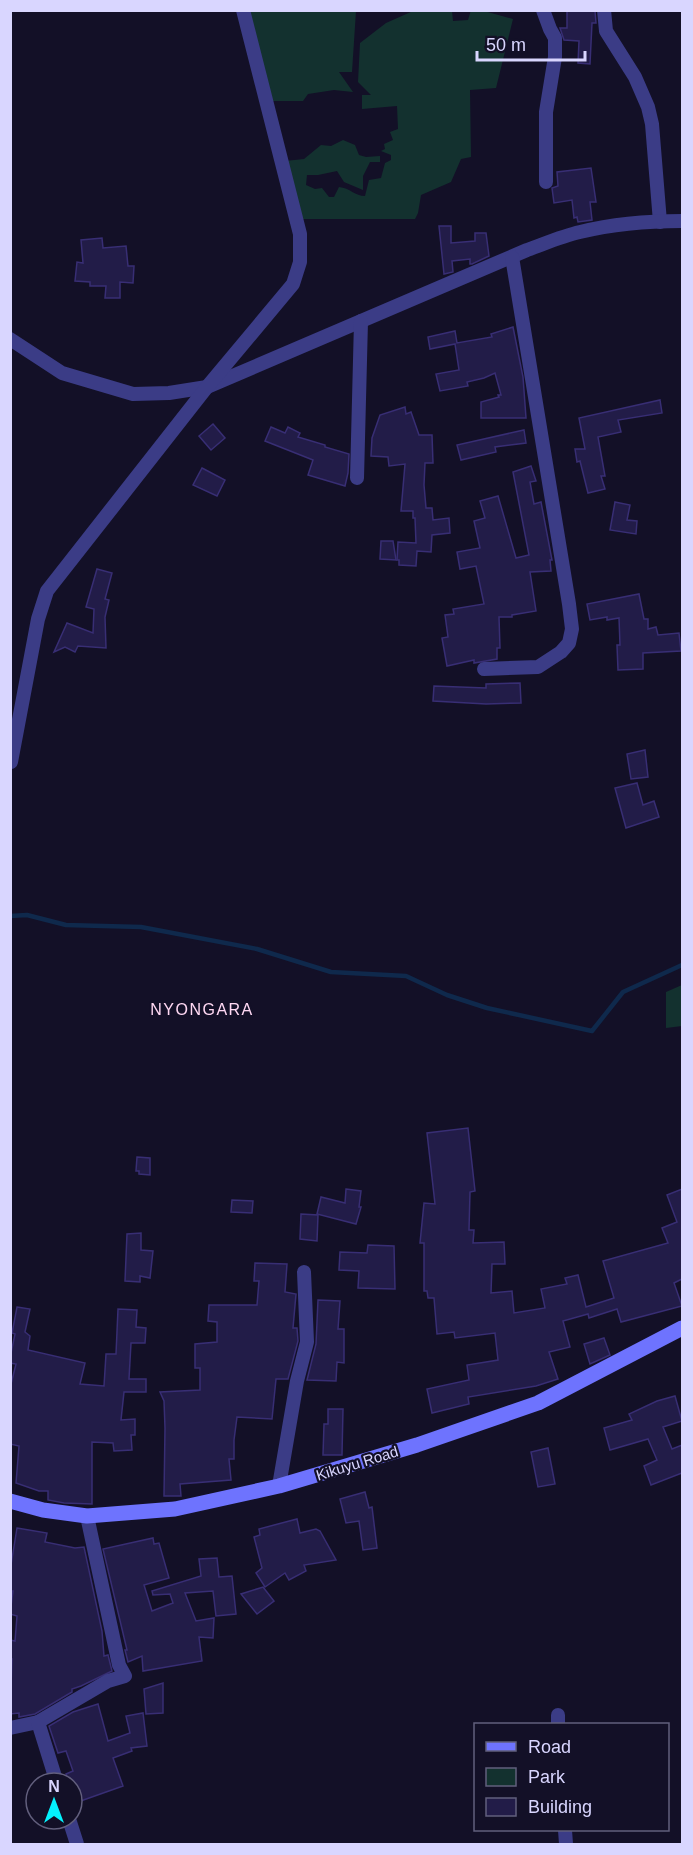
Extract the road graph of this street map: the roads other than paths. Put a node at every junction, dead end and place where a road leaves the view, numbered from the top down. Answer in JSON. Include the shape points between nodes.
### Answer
{"nodes":[{"id":1,"x":243,"y":10,"type":"edge"},
{"id":2,"x":543,"y":10,"type":"edge"},
{"id":3,"x":604,"y":10,"type":"edge"},
{"id":4,"x":546,"y":182,"type":"dead end"},
{"id":5,"x":682,"y":221,"type":"edge"},
{"id":6,"x":660,"y":222,"type":"junction"},
{"id":7,"x":512,"y":257,"type":"junction"},
{"id":8,"x":361,"y":321,"type":"junction"},
{"id":9,"x":10,"y":339,"type":"edge"},
{"id":10,"x":207,"y":387,"type":"junction"},
{"id":11,"x":357,"y":478,"type":"dead end"},
{"id":12,"x":484,"y":669,"type":"dead end"},
{"id":13,"x":11,"y":762,"type":"edge"},
{"id":14,"x":304,"y":1272,"type":"dead end"},
{"id":15,"x":682,"y":1328,"type":"edge"},
{"id":16,"x":279,"y":1486,"type":"junction"},
{"id":17,"x":10,"y":1501,"type":"edge"},
{"id":18,"x":87,"y":1516,"type":"junction"},
{"id":19,"x":38,"y":1722,"type":"junction"},
{"id":20,"x":10,"y":1728,"type":"edge"},
{"id":21,"x":53,"y":1771,"type":"edge"}],
"edges":[{"from":1,"to":10,"type":"street","via":[[300,234],[300,262],[292,284]]},
{"from":2,"to":4,"type":"street","via":[[555,38],[546,112]]},
{"from":3,"to":6,"type":"street","via":[[606,31],[635,77],[650,115]]},
{"from":5,"to":6,"type":"street"},
{"from":6,"to":7,"type":"street","via":[[580,232]]},
{"from":7,"to":8,"type":"street"},
{"from":7,"to":12,"type":"street","via":[[572,629],[570,644],[538,667]]},
{"from":8,"to":10,"type":"street"},
{"from":8,"to":11,"type":"street"},
{"from":9,"to":10,"type":"street","via":[[62,373],[133,394]]},
{"from":10,"to":13,"type":"street","via":[[47,591],[38,619]]},
{"from":14,"to":16,"type":"street","via":[[307,1342]]},
{"from":15,"to":16,"type":"main road","name":"Kikuyu Road","via":[[538,1403],[417,1445]]},
{"from":16,"to":18,"type":"main road","name":"Kikuyu Road","via":[[175,1509]]},
{"from":17,"to":18,"type":"main road","name":"Kikuyu Road"},
{"from":18,"to":19,"type":"street","via":[[124,1676],[108,1681]]},
{"from":19,"to":20,"type":"street"},
{"from":19,"to":21,"type":"street"}]}
